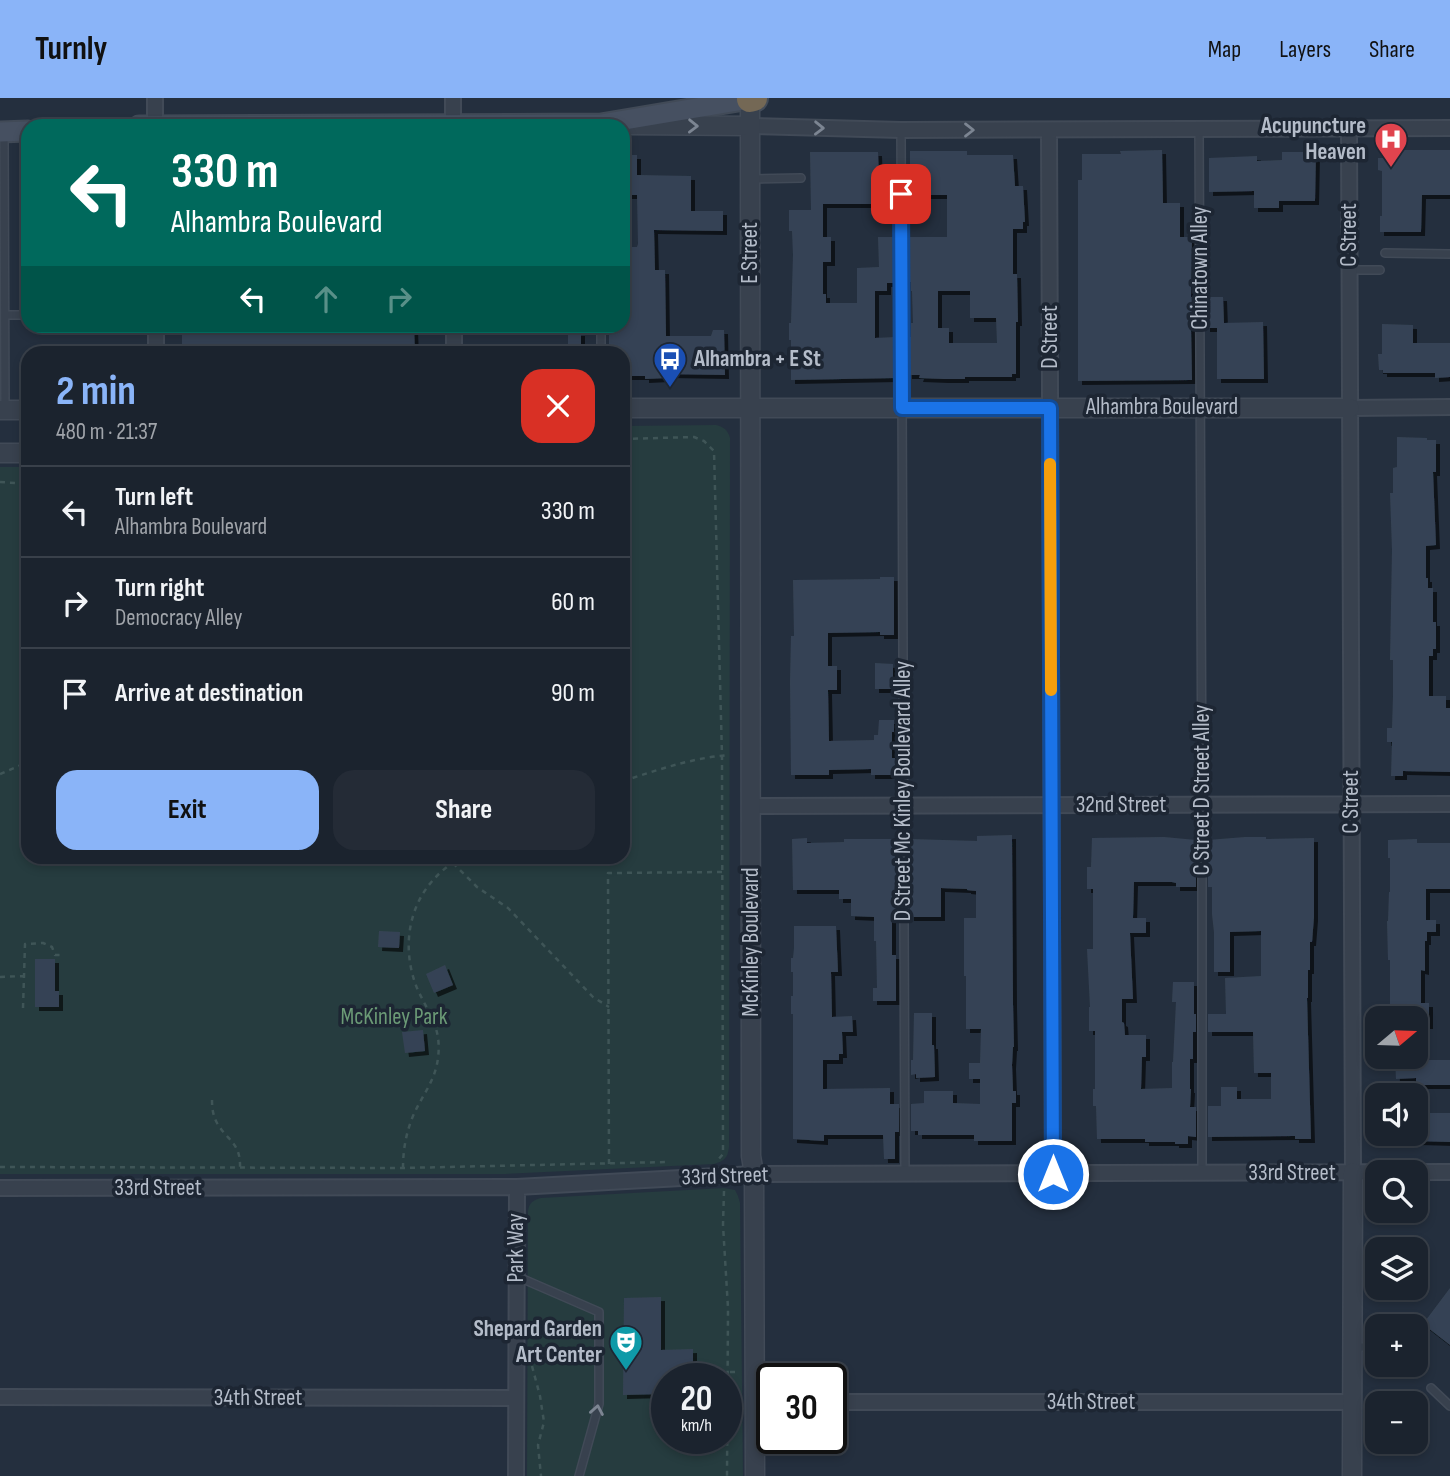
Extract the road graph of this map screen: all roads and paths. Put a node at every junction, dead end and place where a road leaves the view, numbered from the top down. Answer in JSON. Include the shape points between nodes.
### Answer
{"nodes":[{"id":1,"x":155,"y":98,"type":"edge"},
{"id":2,"x":453,"y":98,"type":"edge"},
{"id":3,"x":751,"y":98,"type":"edge"},
{"id":4,"x":155,"y":119,"type":"edge"},
{"id":5,"x":453,"y":119,"type":"edge"},
{"id":6,"x":630,"y":120,"type":"edge"},
{"id":7,"x":630,"y":125,"type":"edge"},
{"id":8,"x":750,"y":127,"type":"junction"},
{"id":9,"x":1450,"y":128,"type":"edge"},
{"id":10,"x":1199,"y":129,"type":"junction"},
{"id":11,"x":1349,"y":129,"type":"junction"},
{"id":12,"x":901,"y":130,"type":"junction"},
{"id":13,"x":1049,"y":130,"type":"junction"},
{"id":14,"x":21,"y":131,"type":"edge"},
{"id":15,"x":2,"y":132,"type":"edge"},
{"id":16,"x":801,"y":178,"type":"dead end"},
{"id":17,"x":750,"y":179,"type":"junction"},
{"id":18,"x":1385,"y":253,"type":"dead end"},
{"id":19,"x":1450,"y":254,"type":"edge"},
{"id":20,"x":1349,"y":270,"type":"junction"},
{"id":21,"x":1380,"y":270,"type":"dead end"},
{"id":22,"x":5,"y":314,"type":"junction"},
{"id":23,"x":21,"y":314,"type":"edge"},
{"id":24,"x":1200,"y":407,"type":"junction"},
{"id":25,"x":1450,"y":407,"type":"edge"},
{"id":26,"x":630,"y":408,"type":"edge"},
{"id":27,"x":750,"y":408,"type":"junction"},
{"id":28,"x":902,"y":408,"type":"junction"},
{"id":29,"x":1050,"y":408,"type":"junction"},
{"id":30,"x":1350,"y":408,"type":"junction"},
{"id":31,"x":2,"y":410,"type":"edge"},
{"id":32,"x":21,"y":410,"type":"edge"},
{"id":33,"x":630,"y":439,"type":"edge"},
{"id":34,"x":0,"y":453,"type":"edge"},
{"id":35,"x":21,"y":453,"type":"edge"},
{"id":36,"x":0,"y":482,"type":"edge"},
{"id":37,"x":21,"y":484,"type":"edge"},
{"id":38,"x":729,"y":755,"type":"dead end"},
{"id":39,"x":722,"y":756,"type":"junction"},
{"id":40,"x":21,"y":765,"type":"edge"},
{"id":41,"x":0,"y":774,"type":"edge"},
{"id":42,"x":630,"y":779,"type":"edge"},
{"id":43,"x":1351,"y":804,"type":"junction"},
{"id":44,"x":1450,"y":804,"type":"edge"},
{"id":45,"x":903,"y":805,"type":"junction"},
{"id":46,"x":1051,"y":805,"type":"junction"},
{"id":47,"x":1202,"y":805,"type":"junction"},
{"id":48,"x":751,"y":806,"type":"junction"},
{"id":49,"x":452,"y":864,"type":"edge"},
{"id":50,"x":454,"y":864,"type":"edge"},
{"id":51,"x":722,"y":872,"type":"junction"},
{"id":52,"x":61,"y":955,"type":"dead end"},
{"id":53,"x":24,"y":976,"type":"junction"},
{"id":54,"x":0,"y":977,"type":"edge"},
{"id":55,"x":609,"y":1007,"type":"junction"},
{"id":56,"x":23,"y":1008,"type":"dead end"},
{"id":57,"x":212,"y":1100,"type":"dead end"},
{"id":58,"x":671,"y":1162,"type":"dead end"},
{"id":59,"x":708,"y":1162,"type":"dead end"},
{"id":60,"x":609,"y":1164,"type":"junction"},
{"id":61,"x":0,"y":1167,"type":"edge"},
{"id":62,"x":240,"y":1168,"type":"junction"},
{"id":63,"x":403,"y":1168,"type":"junction"},
{"id":64,"x":1353,"y":1172,"type":"junction"},
{"id":65,"x":1450,"y":1172,"type":"edge"},
{"id":66,"x":1202,"y":1173,"type":"junction"},
{"id":67,"x":240,"y":1174,"type":"dead end"},
{"id":68,"x":754,"y":1174,"type":"junction"},
{"id":69,"x":1053,"y":1174,"type":"junction"},
{"id":70,"x":905,"y":1175,"type":"junction"},
{"id":71,"x":517,"y":1187,"type":"junction"},
{"id":72,"x":0,"y":1188,"type":"edge"},
{"id":73,"x":724,"y":1188,"type":"dead end"},
{"id":74,"x":516,"y":1276,"type":"junction"},
{"id":75,"x":1352,"y":1347,"type":"junction"},
{"id":76,"x":1365,"y":1347,"type":"edge"},
{"id":77,"x":531,"y":1363,"type":"dead end"},
{"id":78,"x":728,"y":1363,"type":"edge"},
{"id":79,"x":761,"y":1363,"type":"edge"},
{"id":80,"x":1431,"y":1388,"type":"dead end"},
{"id":81,"x":0,"y":1397,"type":"edge"},
{"id":82,"x":516,"y":1398,"type":"junction"},
{"id":83,"x":847,"y":1402,"type":"edge"},
{"id":84,"x":1351,"y":1402,"type":"junction"},
{"id":85,"x":1450,"y":1406,"type":"edge"},
{"id":86,"x":727,"y":1454,"type":"edge"},
{"id":87,"x":757,"y":1454,"type":"edge"},
{"id":88,"x":516,"y":1476,"type":"edge"},
{"id":89,"x":541,"y":1476,"type":"edge"},
{"id":90,"x":579,"y":1476,"type":"edge"},
{"id":91,"x":727,"y":1476,"type":"edge"},
{"id":92,"x":755,"y":1476,"type":"edge"},
{"id":93,"x":1352,"y":1476,"type":"edge"}],
"edges":[{"from":1,"to":4,"type":"street"},
{"from":2,"to":5,"type":"street"},
{"from":3,"to":6,"type":"main road"},
{"from":3,"to":8,"type":"street","name":"E Street"},
{"from":7,"to":8,"type":"street","one_way":true},
{"from":8,"to":12,"type":"street","one_way":true},
{"from":8,"to":17,"type":"street","name":"E Street"},
{"from":9,"to":11,"type":"street"},
{"from":10,"to":11,"type":"street"},
{"from":10,"to":13,"type":"street"},
{"from":10,"to":24,"type":"lane","name":"Chinatown Alley"},
{"from":11,"to":20,"type":"street","name":"C Street"},
{"from":12,"to":13,"type":"street","one_way":true},
{"from":12,"to":28,"type":"lane","name":"D Street Mc Kinley Boulevard Alley"},
{"from":13,"to":29,"type":"street","name":"D Street"},
{"from":14,"to":15,"type":"main road"},
{"from":15,"to":22,"type":"lane"},
{"from":16,"to":17,"type":"lane"},
{"from":17,"to":27,"type":"street","name":"E Street"},
{"from":18,"to":19,"type":"lane"},
{"from":20,"to":21,"type":"lane"},
{"from":20,"to":30,"type":"street","name":"C Street"},
{"from":22,"to":23,"type":"lane"},
{"from":22,"to":31,"type":"lane"},
{"from":24,"to":29,"type":"street","name":"Alhambra Boulevard"},
{"from":24,"to":30,"type":"street","name":"Alhambra Boulevard"},
{"from":24,"to":47,"type":"lane","name":"C Street D Street Alley"},
{"from":25,"to":30,"type":"street","name":"Alhambra Boulevard"},
{"from":26,"to":27,"type":"street","name":"Alhambra Boulevard"},
{"from":27,"to":28,"type":"street","name":"Alhambra Boulevard"},
{"from":27,"to":48,"type":"street","name":"McKinley Boulevard"},
{"from":28,"to":29,"type":"street","name":"Alhambra Boulevard"},
{"from":28,"to":45,"type":"lane","name":"D Street Mc Kinley Boulevard Alley"},
{"from":29,"to":46,"type":"street","name":"D Street"},
{"from":30,"to":43,"type":"street","name":"C Street"},
{"from":31,"to":32,"type":"street"},
{"from":33,"to":39,"type":"path","via":[[694,437],[714,451]]},
{"from":34,"to":35,"type":"street"},
{"from":36,"to":37,"type":"path"},
{"from":38,"to":39,"type":"path"},
{"from":39,"to":42,"type":"path"},
{"from":39,"to":51,"type":"path"},
{"from":40,"to":41,"type":"path"},
{"from":43,"to":44,"type":"street","name":"32nd Street"},
{"from":43,"to":47,"type":"street","name":"32nd Street"},
{"from":43,"to":64,"type":"street","name":"C Street"},
{"from":45,"to":46,"type":"street","name":"32nd Street"},
{"from":45,"to":48,"type":"street","name":"32nd Street"},
{"from":45,"to":70,"type":"lane","name":"D Street Mc Kinley Boulevard Alley"},
{"from":46,"to":47,"type":"street","name":"32nd Street"},
{"from":46,"to":69,"type":"street","name":"D Street"},
{"from":47,"to":66,"type":"lane","name":"C Street D Street Alley"},
{"from":48,"to":68,"type":"street","name":"McKinley Boulevard"},
{"from":49,"to":63,"type":"path","via":[[434,878],[417,902],[410,923],[409,962],[438,1030],[439,1050],[436,1072],[408,1131]]},
{"from":50,"to":55,"type":"path","via":[[508,908],[593,997]]},
{"from":51,"to":55,"type":"path","via":[[608,873]]},
{"from":51,"to":59,"type":"path","via":[[723,1154]]},
{"from":52,"to":53,"type":"path","via":[[43,943],[25,944]]},
{"from":53,"to":54,"type":"path"},
{"from":53,"to":56,"type":"path"},
{"from":55,"to":60,"type":"path"},
{"from":57,"to":62,"type":"path","via":[[216,1122],[232,1139]]},
{"from":58,"to":60,"type":"path"},
{"from":60,"to":63,"type":"path"},
{"from":61,"to":62,"type":"path"},
{"from":62,"to":63,"type":"path"},
{"from":62,"to":67,"type":"path"},
{"from":64,"to":65,"type":"street","name":"33rd Street"},
{"from":64,"to":66,"type":"street","name":"33rd Street"},
{"from":64,"to":75,"type":"street","name":"C Street"},
{"from":66,"to":69,"type":"street","name":"33rd Street"},
{"from":68,"to":70,"type":"street","name":"33rd Street"},
{"from":68,"to":71,"type":"street","name":"33rd Street"},
{"from":68,"to":79,"type":"street","name":"McKinley Boulevard"},
{"from":69,"to":70,"type":"street","name":"33rd Street"},
{"from":71,"to":72,"type":"street","name":"33rd Street"},
{"from":71,"to":74,"type":"street","name":"Park Way"},
{"from":73,"to":78,"type":"path"},
{"from":74,"to":82,"type":"street","name":"Park Way"},
{"from":90,"to":74,"type":"lane","one_way":true,"via":[[599,1404],[599,1312]]},
{"from":75,"to":76,"type":"lane"},
{"from":75,"to":84,"type":"street","name":"C Street"},
{"from":77,"to":89,"type":"path","via":[[544,1422],[538,1445]]},
{"from":80,"to":85,"type":"lane"},
{"from":81,"to":82,"type":"street","name":"34th Street"},
{"from":82,"to":88,"type":"street","name":"Park Way"},
{"from":83,"to":84,"type":"street","name":"34th Street"},
{"from":84,"to":93,"type":"street","name":"C Street"},
{"from":86,"to":91,"type":"path"},
{"from":87,"to":92,"type":"street","name":"McKinley Boulevard"}]}
